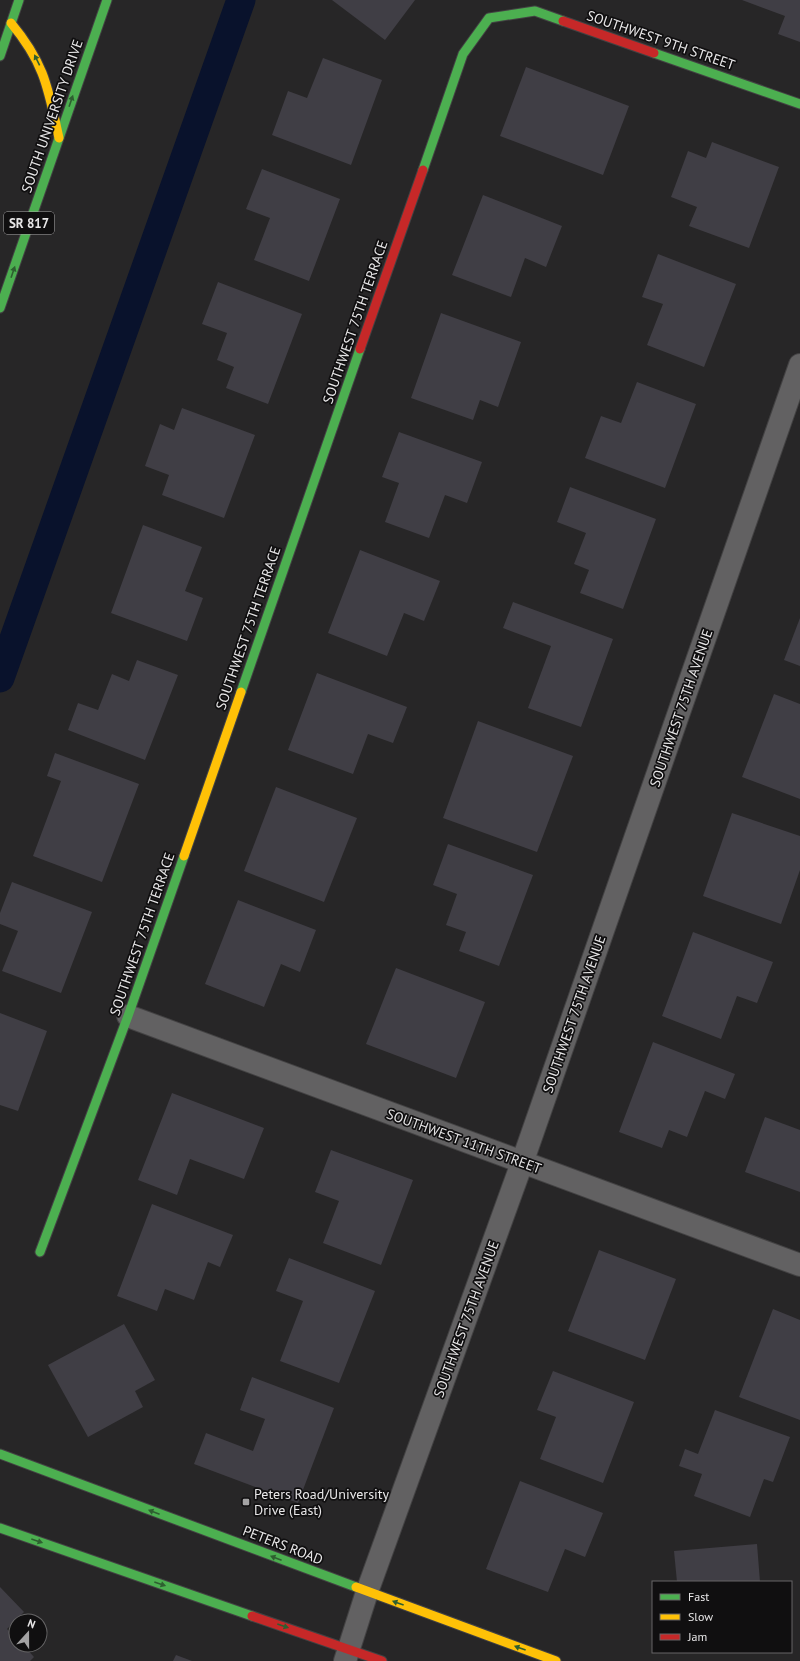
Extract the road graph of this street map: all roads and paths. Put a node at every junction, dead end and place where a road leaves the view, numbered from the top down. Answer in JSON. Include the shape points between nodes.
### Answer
{"nodes":[{"id":1,"x":19,"y":0,"type":"edge"},
{"id":2,"x":107,"y":0,"type":"edge"},
{"id":3,"x":489,"y":18,"type":"joint"},
{"id":4,"x":0,"y":19,"type":"edge"},
{"id":5,"x":11,"y":23,"type":"junction"},
{"id":6,"x":0,"y":56,"type":"edge"},
{"id":7,"x":800,"y":104,"type":"edge"},
{"id":8,"x":59,"y":138,"type":"junction"},
{"id":9,"x":0,"y":308,"type":"edge"},
{"id":10,"x":800,"y":365,"type":"edge"},
{"id":11,"x":128,"y":1016,"type":"junction"},
{"id":12,"x":522,"y":1163,"type":"junction"},
{"id":13,"x":40,"y":1252,"type":"dead end"},
{"id":14,"x":800,"y":1265,"type":"edge"},
{"id":15,"x":0,"y":1454,"type":"edge"},
{"id":16,"x":0,"y":1528,"type":"edge"},
{"id":17,"x":367,"y":1592,"type":"junction"},
{"id":18,"x":347,"y":1655,"type":"edge"},
{"id":19,"x":382,"y":1661,"type":"edge"},
{"id":20,"x":556,"y":1661,"type":"edge"}],
"edges":[{"from":1,"to":5,"type":"street"},
{"from":8,"to":2,"type":"street","name":"SOUTH UNIVERSITY DRIVE","number":"SR 817","one_way":true},
{"from":3,"to":7,"type":"street","name":"SOUTHWEST 9TH STREET","via":[[535,11]]},
{"from":3,"to":11,"type":"street","name":"SOUTHWEST 75TH TERRACE","via":[[463,54]]},
{"from":4,"to":5,"type":"street"},
{"from":5,"to":6,"type":"street"},
{"from":8,"to":5,"type":"street","one_way":true,"via":[[38,61],[25,39]]},
{"from":9,"to":8,"type":"street","name":"SOUTH UNIVERSITY DRIVE","number":"SR 817","one_way":true},
{"from":10,"to":12,"type":"street","name":"SOUTHWEST 75TH AVENUE"},
{"from":11,"to":12,"type":"street","name":"SOUTHWEST 11TH STREET"},
{"from":11,"to":13,"type":"street","name":"SOUTHWEST 75TH TERRACE"},
{"from":12,"to":14,"type":"street","name":"SOUTHWEST 11TH STREET"},
{"from":12,"to":17,"type":"street","name":"SOUTHWEST 75TH AVENUE"},
{"from":17,"to":15,"type":"street","name":"PETERS ROAD","one_way":true},
{"from":16,"to":18,"type":"street","one_way":true},
{"from":17,"to":18,"type":"street","name":"SOUTHWEST 75TH AVENUE"},
{"from":20,"to":17,"type":"street","name":"PETERS ROAD","one_way":true},
{"from":18,"to":19,"type":"street"}]}
